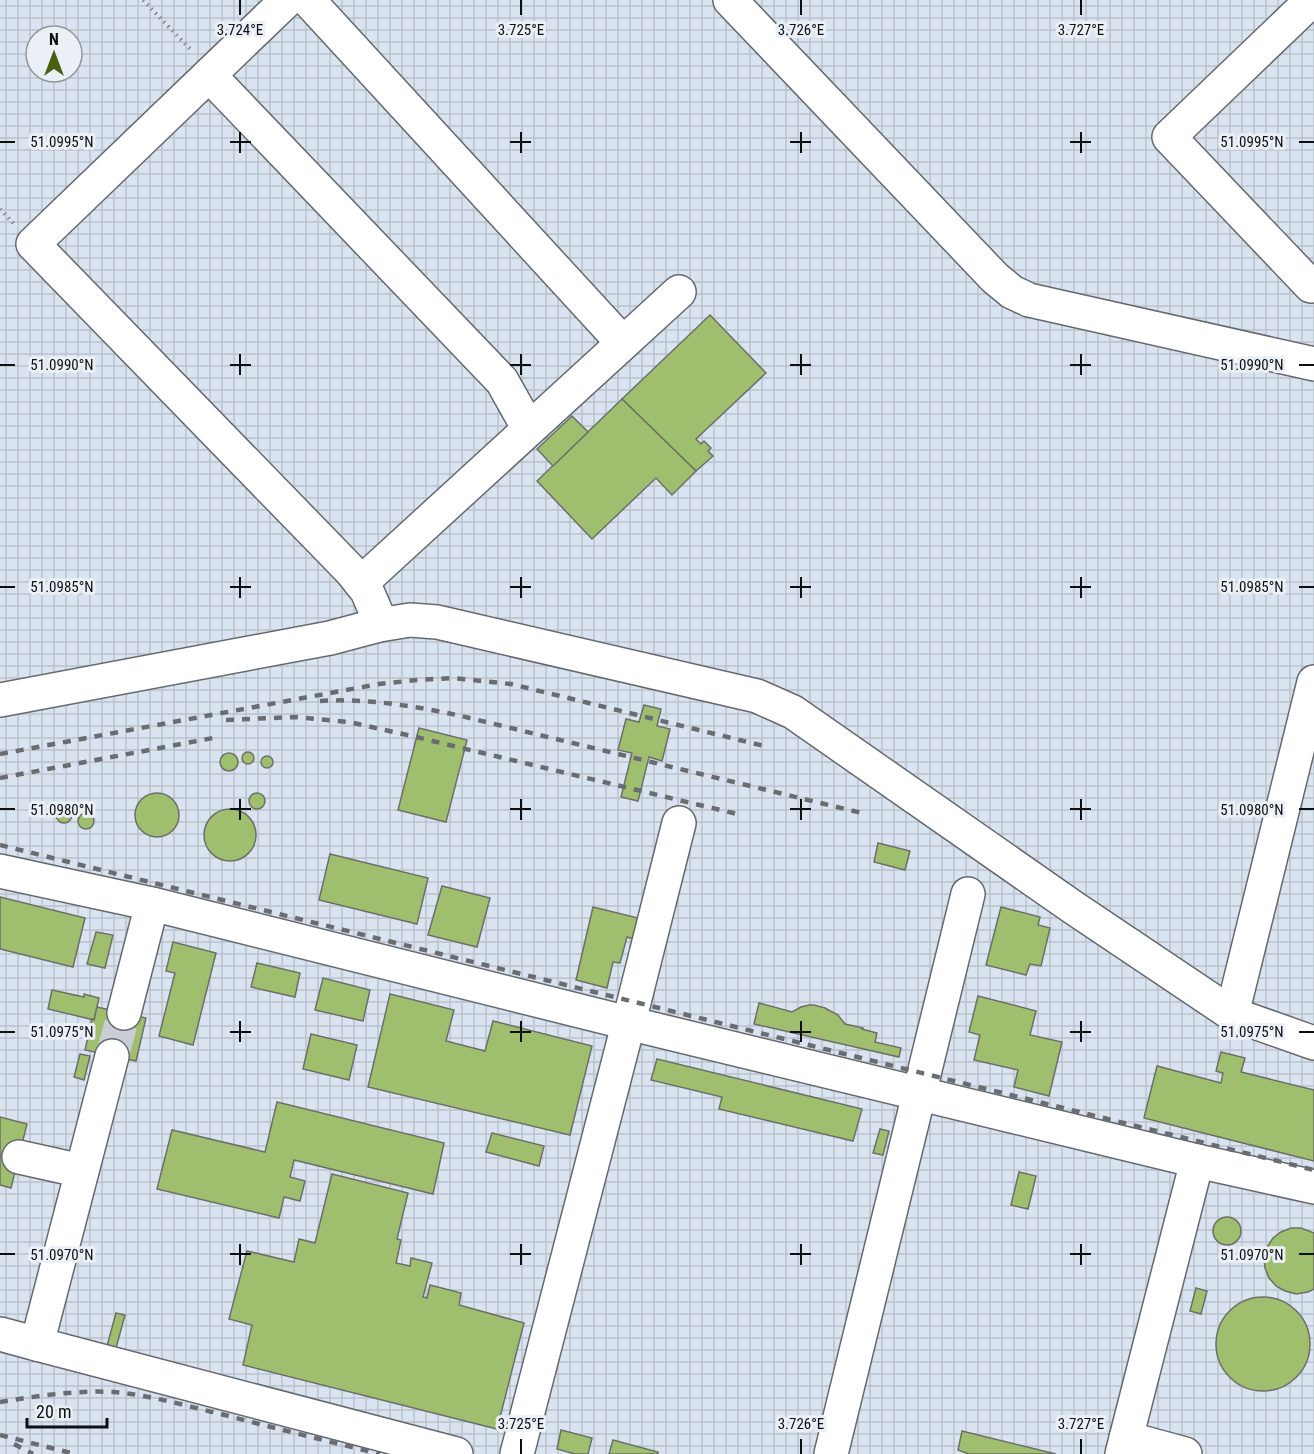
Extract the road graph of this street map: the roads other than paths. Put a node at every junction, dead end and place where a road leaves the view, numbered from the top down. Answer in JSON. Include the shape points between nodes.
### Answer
{"nodes":[{"id":1,"x":287,"y":0,"type":"edge"},
{"id":2,"x":308,"y":0,"type":"edge"},
{"id":3,"x":730,"y":0,"type":"edge"},
{"id":4,"x":1312,"y":0,"type":"edge"},
{"id":5,"x":211,"y":74,"type":"junction"},
{"id":6,"x":1314,"y":283,"type":"edge"},
{"id":7,"x":679,"y":292,"type":"dead end"},
{"id":8,"x":623,"y":343,"type":"junction"},
{"id":9,"x":1314,"y":364,"type":"edge"},
{"id":10,"x":529,"y":429,"type":"junction"},
{"id":11,"x":361,"y":584,"type":"junction"},
{"id":12,"x":379,"y":625,"type":"junction"},
{"id":13,"x":1314,"y":682,"type":"edge"},
{"id":14,"x":0,"y":700,"type":"edge"},
{"id":15,"x":679,"y":823,"type":"dead end"},
{"id":16,"x":0,"y":871,"type":"edge"},
{"id":17,"x":968,"y":894,"type":"dead end"},
{"id":18,"x":152,"y":904,"type":"junction"},
{"id":19,"x":124,"y":1013,"type":"tunnel mouth"},
{"id":20,"x":1232,"y":1014,"type":"junction"},
{"id":21,"x":628,"y":1023,"type":"junction"},
{"id":22,"x":1314,"y":1043,"type":"edge"},
{"id":23,"x":112,"y":1056,"type":"tunnel mouth"},
{"id":24,"x":919,"y":1094,"type":"junction"},
{"id":25,"x":19,"y":1156,"type":"dead end"},
{"id":26,"x":1197,"y":1161,"type":"junction"},
{"id":27,"x":82,"y":1171,"type":"junction"},
{"id":28,"x":1314,"y":1186,"type":"edge"},
{"id":29,"x":0,"y":1334,"type":"edge"},
{"id":30,"x":37,"y":1344,"type":"junction"},
{"id":31,"x":1124,"y":1446,"type":"edge"},
{"id":32,"x":456,"y":1454,"type":"edge"},
{"id":33,"x":517,"y":1454,"type":"edge"},
{"id":34,"x":831,"y":1454,"type":"edge"},
{"id":35,"x":1185,"y":1454,"type":"edge"}],
"edges":[{"from":1,"to":5,"type":"lane"},
{"from":2,"to":8,"type":"lane"},
{"from":3,"to":9,"type":"lane","via":[[1012,292],[1029,300]]},
{"from":4,"to":6,"type":"lane","via":[[1169,137],[1311,286]]},
{"from":5,"to":10,"type":"lane","via":[[502,381]]},
{"from":5,"to":11,"type":"lane","via":[[33,244]]},
{"from":7,"to":8,"type":"lane"},
{"from":8,"to":10,"type":"lane"},
{"from":10,"to":11,"type":"lane"},
{"from":11,"to":12,"type":"lane"},
{"from":12,"to":14,"type":"lane","via":[[330,638]]},
{"from":12,"to":20,"type":"lane","via":[[410,620],[437,622],[757,696],[793,712]]},
{"from":13,"to":20,"type":"lane"},
{"from":15,"to":21,"type":"lane"},
{"from":16,"to":18,"type":"lane"},
{"from":17,"to":24,"type":"lane"},
{"from":18,"to":19,"type":"lane"},
{"from":18,"to":21,"type":"lane"},
{"from":20,"to":22,"type":"lane"},
{"from":21,"to":24,"type":"lane"},
{"from":21,"to":33,"type":"lane"},
{"from":23,"to":27,"type":"lane"},
{"from":24,"to":26,"type":"lane"},
{"from":24,"to":34,"type":"lane"},
{"from":25,"to":27,"type":"lane"},
{"from":26,"to":28,"type":"lane"},
{"from":26,"to":31,"type":"lane"},
{"from":27,"to":30,"type":"lane"},
{"from":29,"to":30,"type":"lane"},
{"from":30,"to":32,"type":"lane"},
{"from":31,"to":35,"type":"lane"}]}
